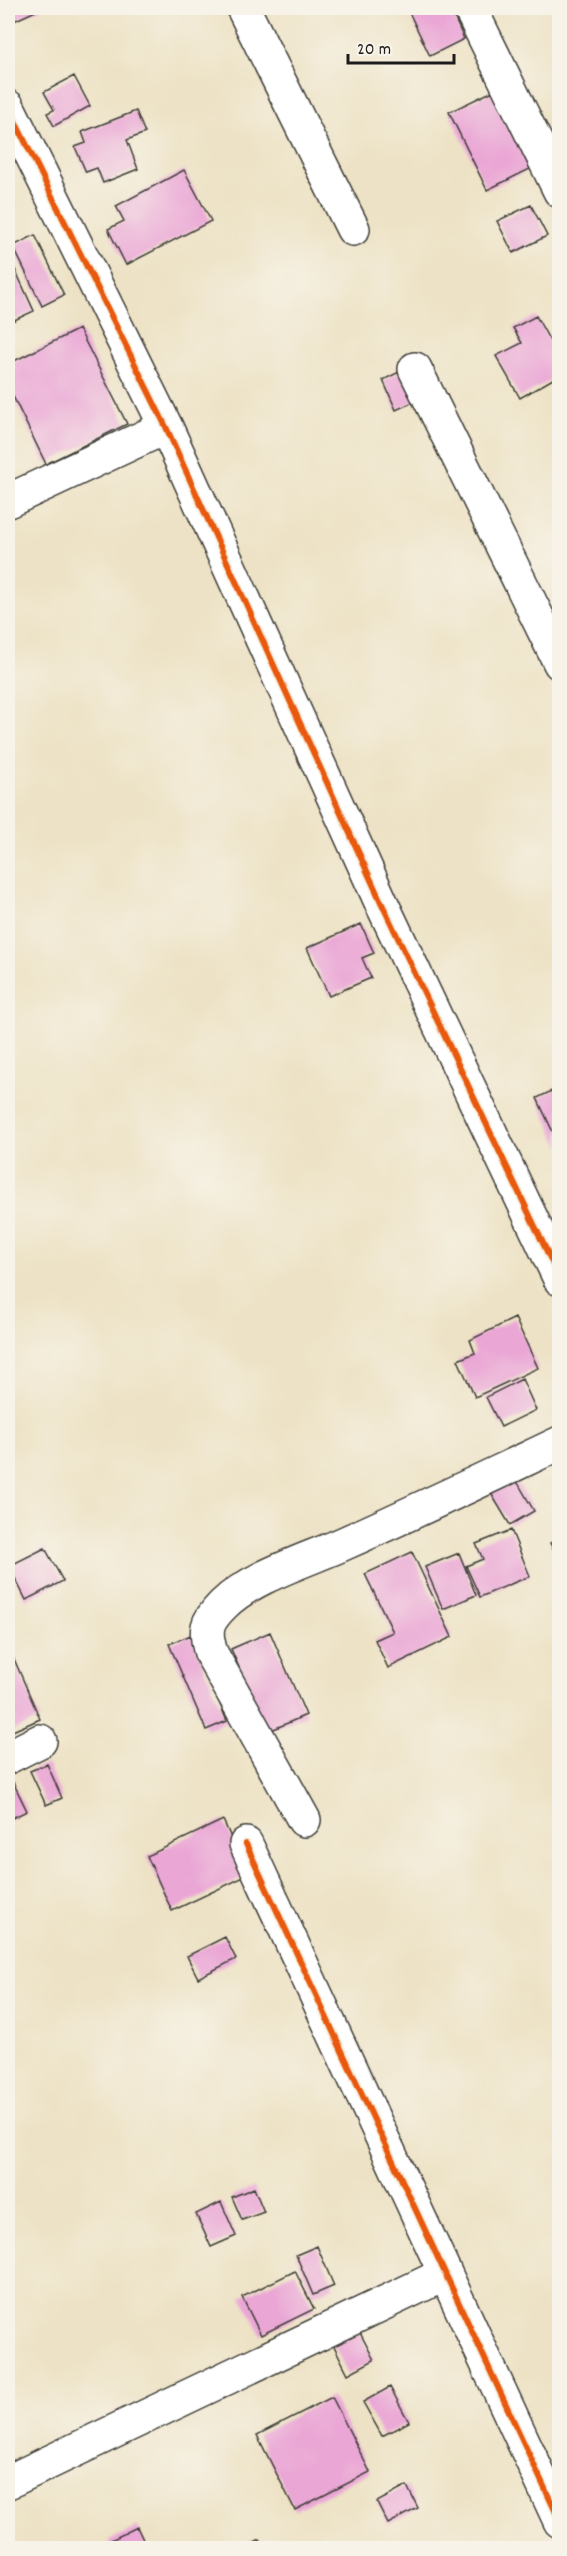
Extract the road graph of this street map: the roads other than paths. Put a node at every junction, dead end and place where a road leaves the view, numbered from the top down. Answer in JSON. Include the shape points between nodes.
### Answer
{"nodes":[{"id":1,"x":243,"y":8,"type":"edge"},
{"id":2,"x":470,"y":8,"type":"edge"},
{"id":3,"x":8,"y":107,"type":"edge"},
{"id":4,"x":560,"y":191,"type":"edge"},
{"id":5,"x":353,"y":229,"type":"dead end"},
{"id":6,"x":415,"y":369,"type":"dead end"},
{"id":7,"x":166,"y":427,"type":"junction"},
{"id":8,"x":8,"y":501,"type":"edge"},
{"id":9,"x":560,"y":663,"type":"edge"},
{"id":10,"x":560,"y":1279,"type":"edge"},
{"id":11,"x":560,"y":1443,"type":"edge"},
{"id":12,"x":40,"y":1741,"type":"dead end"},
{"id":13,"x":8,"y":1757,"type":"edge"},
{"id":14,"x":304,"y":1820,"type":"dead end"},
{"id":15,"x":246,"y":1844,"type":"dead end"},
{"id":16,"x":445,"y":2274,"type":"junction"},
{"id":17,"x":8,"y":2482,"type":"edge"},
{"id":18,"x":560,"y":2521,"type":"edge"}],
"edges":[{"from":1,"to":5,"type":"street"},
{"from":2,"to":4,"type":"street"},
{"from":3,"to":7,"type":"street"},
{"from":6,"to":9,"type":"street"},
{"from":7,"to":8,"type":"street"},
{"from":7,"to":10,"type":"street","via":[[381,902]]},
{"from":11,"to":14,"type":"street","via":[[268,1576],[224,1604],[210,1622],[206,1635],[211,1653]]},
{"from":12,"to":13,"type":"street"},
{"from":15,"to":16,"type":"street"},
{"from":16,"to":17,"type":"street"},
{"from":16,"to":18,"type":"street"}]}
